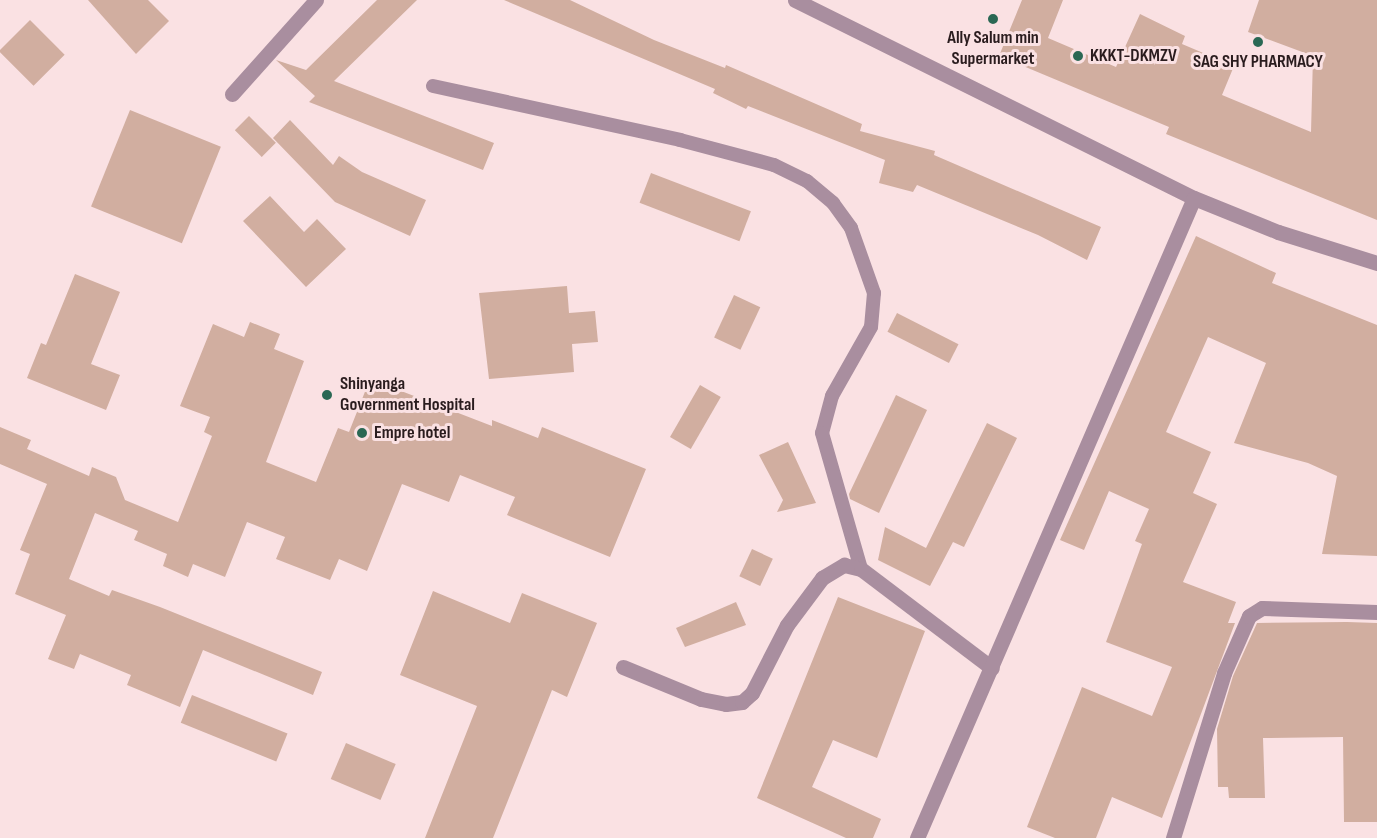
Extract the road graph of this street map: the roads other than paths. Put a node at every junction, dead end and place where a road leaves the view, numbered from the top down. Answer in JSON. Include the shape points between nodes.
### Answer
{"nodes":[{"id":1,"x":316,"y":0,"type":"edge"},
{"id":2,"x":795,"y":0,"type":"edge"},
{"id":3,"x":433,"y":86,"type":"dead end"},
{"id":4,"x":232,"y":93,"type":"dead end"},
{"id":5,"x":1194,"y":198,"type":"junction"},
{"id":6,"x":1377,"y":263,"type":"edge"},
{"id":7,"x":861,"y":569,"type":"junction"},
{"id":8,"x":1377,"y":612,"type":"edge"},
{"id":9,"x":623,"y":667,"type":"dead end"},
{"id":10,"x":992,"y":668,"type":"junction"},
{"id":11,"x":917,"y":838,"type":"edge"},
{"id":12,"x":1173,"y":838,"type":"edge"}],
"edges":[{"from":1,"to":4,"type":"street"},
{"from":2,"to":5,"type":"street"},
{"from":3,"to":7,"type":"lane","via":[[680,140],[774,165],[807,181],[833,203],[851,228],[874,293],[870,327],[831,396],[822,433]]},
{"from":5,"to":6,"type":"street","via":[[1278,232]]},
{"from":5,"to":10,"type":"street"},
{"from":7,"to":9,"type":"street","via":[[844,565],[822,578],[787,625],[752,693],[742,702],[726,704],[701,699]]},
{"from":7,"to":10,"type":"street"},
{"from":8,"to":12,"type":"street","via":[[1262,608],[1249,616],[1224,673]]},
{"from":10,"to":11,"type":"street"}]}
